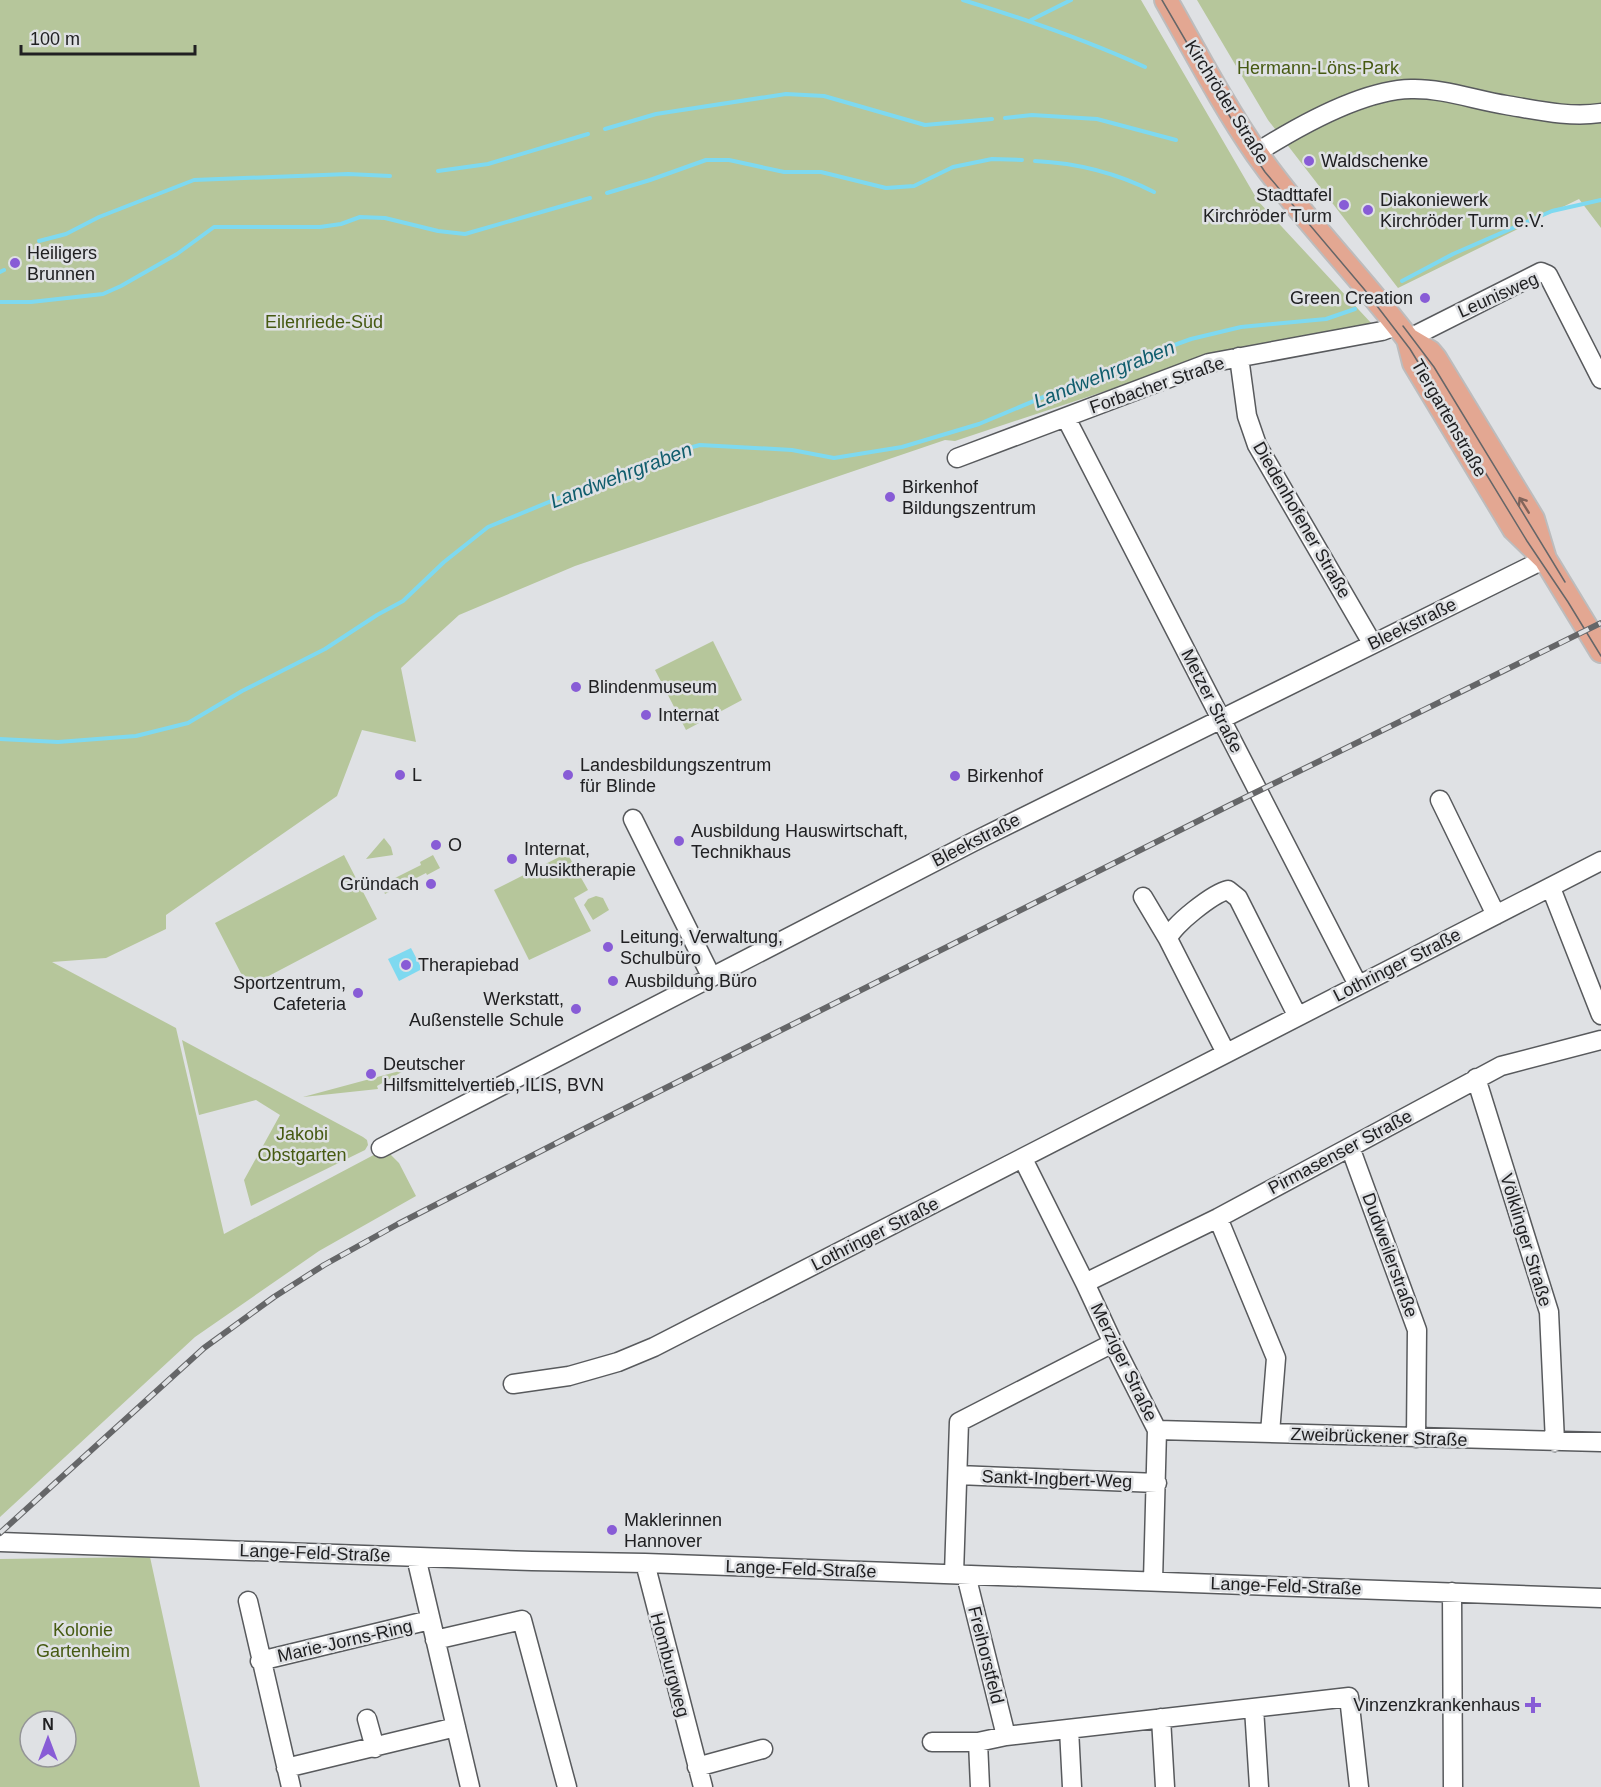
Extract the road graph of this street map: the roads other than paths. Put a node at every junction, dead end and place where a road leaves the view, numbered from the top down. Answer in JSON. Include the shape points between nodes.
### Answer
{"nodes":[{"id":1,"x":1166,"y":0,"type":"edge"},
{"id":2,"x":1601,"y":113,"type":"edge"},
{"id":3,"x":1256,"y":153,"type":"junction"},
{"id":4,"x":1403,"y":332,"type":"junction"},
{"id":5,"x":1239,"y":357,"type":"junction"},
{"id":6,"x":1601,"y":379,"type":"edge"},
{"id":7,"x":1066,"y":418,"type":"junction"},
{"id":8,"x":957,"y":458,"type":"dead end"},
{"id":9,"x":1545,"y":559,"type":"junction"},
{"id":10,"x":1372,"y":643,"type":"junction"},
{"id":11,"x":1601,"y":651,"type":"edge"},
{"id":12,"x":1221,"y":718,"type":"junction"},
{"id":13,"x":1440,"y":800,"type":"dead end"},
{"id":14,"x":633,"y":819,"type":"dead end"},
{"id":15,"x":1601,"y":861,"type":"edge"},
{"id":16,"x":1551,"y":888,"type":"junction"},
{"id":17,"x":1143,"y":897,"type":"dead end"},
{"id":18,"x":1496,"y":915,"type":"junction"},
{"id":19,"x":1168,"y":939,"type":"junction"},
{"id":20,"x":711,"y":976,"type":"junction"},
{"id":21,"x":1358,"y":985,"type":"junction"},
{"id":22,"x":1596,"y":994,"type":"edge"},
{"id":23,"x":1297,"y":1015,"type":"junction"},
{"id":24,"x":1601,"y":1015,"type":"edge"},
{"id":25,"x":1601,"y":1040,"type":"edge"},
{"id":26,"x":1226,"y":1053,"type":"junction"},
{"id":27,"x":1476,"y":1078,"type":"junction"},
{"id":28,"x":1350,"y":1147,"type":"junction"},
{"id":29,"x":381,"y":1148,"type":"dead end"},
{"id":30,"x":1023,"y":1159,"type":"junction"},
{"id":31,"x":1218,"y":1218,"type":"junction"},
{"id":32,"x":1085,"y":1283,"type":"junction"},
{"id":33,"x":1113,"y":1343,"type":"junction"},
{"id":34,"x":513,"y":1384,"type":"dead end"},
{"id":35,"x":1157,"y":1430,"type":"junction"},
{"id":36,"x":1270,"y":1433,"type":"junction"},
{"id":37,"x":1416,"y":1438,"type":"junction"},
{"id":38,"x":1555,"y":1442,"type":"junction"},
{"id":39,"x":1601,"y":1442,"type":"edge"},
{"id":40,"x":958,"y":1475,"type":"junction"},
{"id":41,"x":1157,"y":1483,"type":"junction"},
{"id":42,"x":0,"y":1542,"type":"edge"},
{"id":43,"x":416,"y":1557,"type":"junction"},
{"id":44,"x":645,"y":1563,"type":"junction"},
{"id":45,"x":960,"y":1574,"type":"junction"},
{"id":46,"x":1153,"y":1581,"type":"junction"},
{"id":47,"x":1452,"y":1592,"type":"junction"},
{"id":48,"x":1601,"y":1598,"type":"edge"},
{"id":49,"x":248,"y":1601,"type":"dead end"},
{"id":50,"x":430,"y":1620,"type":"junction"},
{"id":51,"x":435,"y":1640,"type":"junction"},
{"id":52,"x":260,"y":1661,"type":"junction"},
{"id":53,"x":1254,"y":1708,"type":"junction"},
{"id":54,"x":1161,"y":1718,"type":"junction"},
{"id":55,"x":367,"y":1719,"type":"dead end"},
{"id":56,"x":456,"y":1727,"type":"junction"},
{"id":57,"x":1069,"y":1729,"type":"junction"},
{"id":58,"x":1006,"y":1736,"type":"junction"},
{"id":59,"x":932,"y":1742,"type":"dead end"},
{"id":60,"x":978,"y":1742,"type":"junction"},
{"id":61,"x":375,"y":1748,"type":"junction"},
{"id":62,"x":763,"y":1749,"type":"dead end"},
{"id":63,"x":697,"y":1767,"type":"junction"},
{"id":64,"x":286,"y":1768,"type":"junction"},
{"id":65,"x":291,"y":1787,"type":"edge"},
{"id":66,"x":470,"y":1787,"type":"edge"},
{"id":67,"x":567,"y":1787,"type":"edge"},
{"id":68,"x":703,"y":1787,"type":"edge"},
{"id":69,"x":980,"y":1787,"type":"edge"},
{"id":70,"x":1072,"y":1787,"type":"edge"},
{"id":71,"x":1165,"y":1787,"type":"edge"},
{"id":72,"x":1259,"y":1787,"type":"edge"},
{"id":73,"x":1359,"y":1787,"type":"edge"},
{"id":74,"x":1453,"y":1787,"type":"edge"}],
"edges":[{"from":1,"to":3,"type":"main road","name":"Kirchröder Straße"},
{"from":2,"to":3,"type":"street","via":[[1534,110],[1434,91],[1400,90],[1366,96],[1338,108]]},
{"from":3,"to":4,"type":"main road","name":"Kirchröder Straße"},
{"from":4,"to":5,"type":"street","name":"Forbacher Straße","via":[[1382,331]]},
{"from":4,"to":6,"type":"street","name":"Leunisweg","via":[[1541,272],[1548,275]]},
{"from":4,"to":9,"type":"main road","name":"Tiergartenstraße","via":[[1414,363],[1511,524]]},
{"from":5,"to":7,"type":"street","name":"Forbacher Straße","via":[[1209,363]]},
{"from":5,"to":10,"type":"street","name":"Diedenhofener Straße","via":[[1257,446]]},
{"from":7,"to":8,"type":"street","name":"Forbacher Straße"},
{"from":7,"to":12,"type":"street","name":"Metzer Straße"},
{"from":9,"to":10,"type":"street","name":"Bleekstraße"},
{"from":9,"to":11,"type":"main road","name":"Tiergartenstraße"},
{"from":10,"to":12,"type":"street","name":"Bleekstraße"},
{"from":12,"to":20,"type":"street","name":"Bleekstraße"},
{"from":12,"to":21,"type":"street","name":"Metzer Straße"},
{"from":13,"to":18,"type":"street"},
{"from":14,"to":20,"type":"street"},
{"from":15,"to":16,"type":"street","name":"Lothringer Straße"},
{"from":16,"to":18,"type":"street","name":"Lothringer Straße"},
{"from":16,"to":22,"type":"street"},
{"from":17,"to":19,"type":"street"},
{"from":18,"to":21,"type":"street","name":"Lothringer Straße"},
{"from":19,"to":23,"type":"street","via":[[1170,932],[1188,917],[1227,890],[1238,898]]},
{"from":19,"to":26,"type":"street"},
{"from":20,"to":29,"type":"street","name":"Bleekstraße"},
{"from":21,"to":23,"type":"street","name":"Lothringer Straße"},
{"from":22,"to":24,"type":"street"},
{"from":23,"to":26,"type":"street","name":"Lothringer Straße"},
{"from":25,"to":27,"type":"street","name":"Pirmasenser Straße","via":[[1501,1066]]},
{"from":26,"to":30,"type":"street","name":"Lothringer Straße"},
{"from":27,"to":28,"type":"street","name":"Pirmasenser Straße"},
{"from":27,"to":38,"type":"street","name":"Völklinger Straße","via":[[1549,1312]]},
{"from":28,"to":31,"type":"street","name":"Pirmasenser Straße"},
{"from":28,"to":37,"type":"street","name":"Dudweilerstraße","via":[[1417,1330]]},
{"from":30,"to":32,"type":"street","name":"Merziger Straße"},
{"from":30,"to":34,"type":"street","name":"Lothringer Straße","via":[[654,1347],[569,1376]]},
{"from":31,"to":32,"type":"street","name":"Pirmasenser Straße"},
{"from":31,"to":36,"type":"street","via":[[1276,1358]]},
{"from":32,"to":33,"type":"street","name":"Merziger Straße"},
{"from":33,"to":35,"type":"street","name":"Merziger Straße"},
{"from":33,"to":40,"type":"street","name":"Sankt-Ingbert-Weg","via":[[959,1422]]},
{"from":35,"to":36,"type":"street","name":"Zweibrückener Straße"},
{"from":35,"to":41,"type":"street","name":"Merziger Straße"},
{"from":36,"to":37,"type":"street","name":"Zweibrückener Straße"},
{"from":37,"to":38,"type":"street","name":"Zweibrückener Straße"},
{"from":38,"to":39,"type":"street","name":"Zweibrückener Straße"},
{"from":40,"to":41,"type":"street","name":"Sankt-Ingbert-Weg"},
{"from":40,"to":45,"type":"street","name":"Sankt-Ingbert-Weg"},
{"from":41,"to":46,"type":"street","name":"Merziger Straße"},
{"from":42,"to":43,"type":"street","name":"Lange-Feld-Straße"},
{"from":43,"to":44,"type":"street","name":"Lange-Feld-Straße"},
{"from":43,"to":50,"type":"street","name":"Marie-Jorns-Ring"},
{"from":44,"to":45,"type":"street","name":"Lange-Feld-Straße"},
{"from":44,"to":63,"type":"street","name":"Homburgweg"},
{"from":45,"to":46,"type":"street","name":"Lange-Feld-Straße"},
{"from":45,"to":58,"type":"street","name":"Freihorstfeld"},
{"from":46,"to":47,"type":"street","name":"Lange-Feld-Straße"},
{"from":47,"to":48,"type":"street","name":"Lange-Feld-Straße"},
{"from":47,"to":74,"type":"street"},
{"from":49,"to":52,"type":"street","name":"Marie-Jorns-Ring"},
{"from":50,"to":51,"type":"street","name":"Marie-Jorns-Ring"},
{"from":50,"to":52,"type":"street","name":"Marie-Jorns-Ring"},
{"from":51,"to":56,"type":"street","name":"Marie-Jorns-Ring"},
{"from":51,"to":67,"type":"street","via":[[522,1620]]},
{"from":52,"to":64,"type":"street","name":"Marie-Jorns-Ring"},
{"from":53,"to":54,"type":"street"},
{"from":53,"to":72,"type":"street"},
{"from":53,"to":73,"type":"street","via":[[1349,1697]]},
{"from":54,"to":57,"type":"street"},
{"from":54,"to":71,"type":"street"},
{"from":55,"to":61,"type":"street"},
{"from":56,"to":61,"type":"street"},
{"from":56,"to":66,"type":"street","name":"Marie-Jorns-Ring"},
{"from":57,"to":58,"type":"street"},
{"from":57,"to":70,"type":"street"},
{"from":58,"to":60,"type":"street"},
{"from":59,"to":60,"type":"street"},
{"from":60,"to":69,"type":"street"},
{"from":61,"to":64,"type":"street"},
{"from":62,"to":63,"type":"street"},
{"from":63,"to":68,"type":"street","name":"Homburgweg"},
{"from":64,"to":65,"type":"street","name":"Marie-Jorns-Ring"}]}
